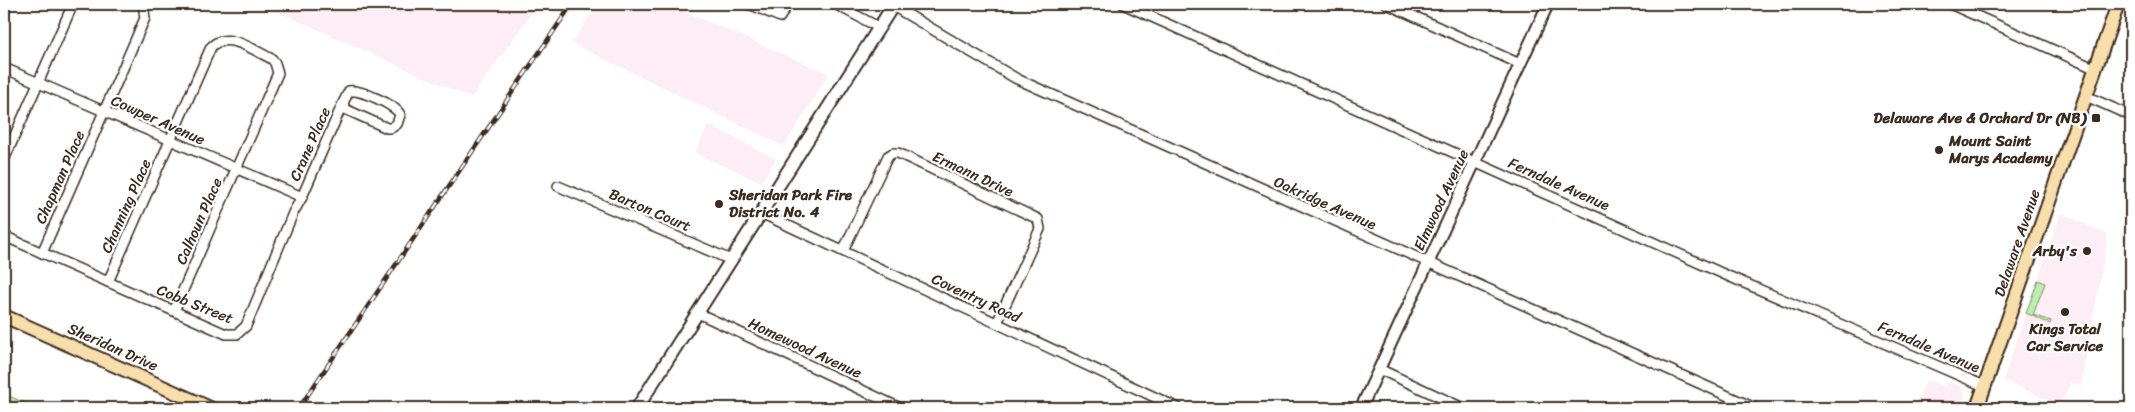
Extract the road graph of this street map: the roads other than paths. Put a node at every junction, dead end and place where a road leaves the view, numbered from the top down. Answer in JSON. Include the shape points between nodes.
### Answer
{"nodes":[{"id":1,"x":73,"y":4,"type":"edge"},
{"id":2,"x":143,"y":4,"type":"edge"},
{"id":3,"x":749,"y":4,"type":"edge"},
{"id":4,"x":788,"y":4,"type":"edge"},
{"id":5,"x":835,"y":4,"type":"edge"},
{"id":6,"x":1123,"y":4,"type":"edge"},
{"id":7,"x":1387,"y":4,"type":"edge"},
{"id":8,"x":1548,"y":4,"type":"edge"},
{"id":9,"x":1950,"y":4,"type":"edge"},
{"id":10,"x":2118,"y":4,"type":"edge"},
{"id":11,"x":894,"y":5,"type":"edge"},
{"id":12,"x":880,"y":28,"type":"junction"},
{"id":13,"x":1520,"y":64,"type":"junction"},
{"id":14,"x":4,"y":68,"type":"edge"},
{"id":15,"x":2096,"y":69,"type":"junction"},
{"id":16,"x":39,"y":83,"type":"junction"},
{"id":17,"x":2086,"y":96,"type":"junction"},
{"id":18,"x":343,"y":103,"type":"junction"},
{"id":19,"x":104,"y":112,"type":"junction"},
{"id":20,"x":2131,"y":116,"type":"edge"},
{"id":21,"x":170,"y":141,"type":"junction"},
{"id":22,"x":4,"y":160,"type":"edge"},
{"id":23,"x":1475,"y":162,"type":"junction"},
{"id":24,"x":236,"y":170,"type":"junction"},
{"id":25,"x":558,"y":186,"type":"dead end"},
{"id":26,"x":302,"y":197,"type":"junction"},
{"id":27,"x":761,"y":213,"type":"junction"},
{"id":28,"x":4,"y":236,"type":"edge"},
{"id":29,"x":843,"y":251,"type":"junction"},
{"id":30,"x":42,"y":253,"type":"junction"},
{"id":31,"x":732,"y":260,"type":"junction"},
{"id":32,"x":1427,"y":264,"type":"junction"},
{"id":33,"x":108,"y":282,"type":"junction"},
{"id":34,"x":174,"y":311,"type":"junction"},
{"id":35,"x":698,"y":313,"type":"junction"},
{"id":36,"x":4,"y":316,"type":"edge"},
{"id":37,"x":997,"y":323,"type":"junction"},
{"id":38,"x":1379,"y":369,"type":"junction"},
{"id":39,"x":1984,"y":386,"type":"junction"},
{"id":40,"x":210,"y":408,"type":"edge"},
{"id":41,"x":637,"y":408,"type":"edge"},
{"id":42,"x":900,"y":408,"type":"edge"},
{"id":43,"x":1178,"y":408,"type":"edge"},
{"id":44,"x":1361,"y":408,"type":"edge"},
{"id":45,"x":1463,"y":408,"type":"edge"},
{"id":46,"x":1754,"y":408,"type":"edge"},
{"id":47,"x":1977,"y":408,"type":"edge"}],
"edges":[{"from":1,"to":16,"type":"street"},
{"from":2,"to":19,"type":"street","name":"Chapman Place","via":[[145,18]]},
{"from":3,"to":4,"type":"street","via":[[780,17]]},
{"from":5,"to":12,"type":"street"},
{"from":6,"to":23,"type":"street","name":"Ferndale Avenue"},
{"from":7,"to":13,"type":"street"},
{"from":8,"to":13,"type":"street","name":"Elmwood Avenue"},
{"from":9,"to":15,"type":"street"},
{"from":10,"to":15,"type":"main road","name":"Delaware Avenue"},
{"from":11,"to":12,"type":"main road"},
{"from":11,"to":32,"type":"street","name":"Oakridge Avenue","via":[[1017,79]]},
{"from":12,"to":27,"type":"main road"},
{"from":13,"to":23,"type":"street","name":"Elmwood Avenue"},
{"from":14,"to":16,"type":"street","name":"Cowper Avenue"},
{"from":15,"to":17,"type":"main road","name":"Delaware Avenue"},
{"from":16,"to":19,"type":"street","name":"Cowper Avenue"},
{"from":16,"to":22,"type":"street"},
{"from":17,"to":20,"type":"street"},
{"from":17,"to":39,"type":"main road","name":"Delaware Avenue"},
{"from":18,"to":18,"type":"street","name":"Crane Place","via":[[349,91],[357,91],[394,106],[400,118],[395,126],[387,128],[345,109]]},
{"from":18,"to":26,"type":"street","name":"Crane Place"},
{"from":19,"to":21,"type":"street","name":"Cowper Avenue"},
{"from":19,"to":30,"type":"street","name":"Chapman Place"},
{"from":21,"to":24,"type":"street","name":"Cowper Avenue"},
{"from":21,"to":24,"type":"street","name":"Channing Place","via":[[211,47],[220,40],[232,41],[272,59],[278,73]]},
{"from":21,"to":33,"type":"street","name":"Channing Place"},
{"from":23,"to":32,"type":"street","name":"Elmwood Avenue"},
{"from":23,"to":39,"type":"street","name":"Ferndale Avenue"},
{"from":24,"to":26,"type":"street","name":"Cowper Avenue"},
{"from":24,"to":34,"type":"street","name":"Calhoun Place"},
{"from":25,"to":31,"type":"street","name":"Barton Court"},
{"from":26,"to":34,"type":"street","name":"Cobb Street","via":[[242,331],[226,334]]},
{"from":27,"to":29,"type":"street","name":"Coventry Road"},
{"from":27,"to":31,"type":"main road"},
{"from":28,"to":30,"type":"street","name":"Cobb Street"},
{"from":29,"to":37,"type":"street","name":"Coventry Road"},
{"from":29,"to":37,"type":"street","name":"Ermann Drive","via":[[888,156],[898,153],[1040,222],[1040,230]]},
{"from":30,"to":33,"type":"street","name":"Cobb Street"},
{"from":31,"to":35,"type":"main road"},
{"from":32,"to":38,"type":"street","name":"Elmwood Avenue"},
{"from":32,"to":46,"type":"street","name":"Oakridge Avenue"},
{"from":33,"to":34,"type":"street","name":"Cobb Street"},
{"from":35,"to":41,"type":"main road"},
{"from":35,"to":42,"type":"street","name":"Homewood Avenue"},
{"from":36,"to":40,"type":"main road","name":"Sheridan Drive"},
{"from":37,"to":43,"type":"street","name":"Coventry Road"},
{"from":38,"to":44,"type":"street","name":"Elmwood Avenue"},
{"from":38,"to":45,"type":"street"},
{"from":39,"to":47,"type":"main road","name":"Delaware Avenue"}]}
